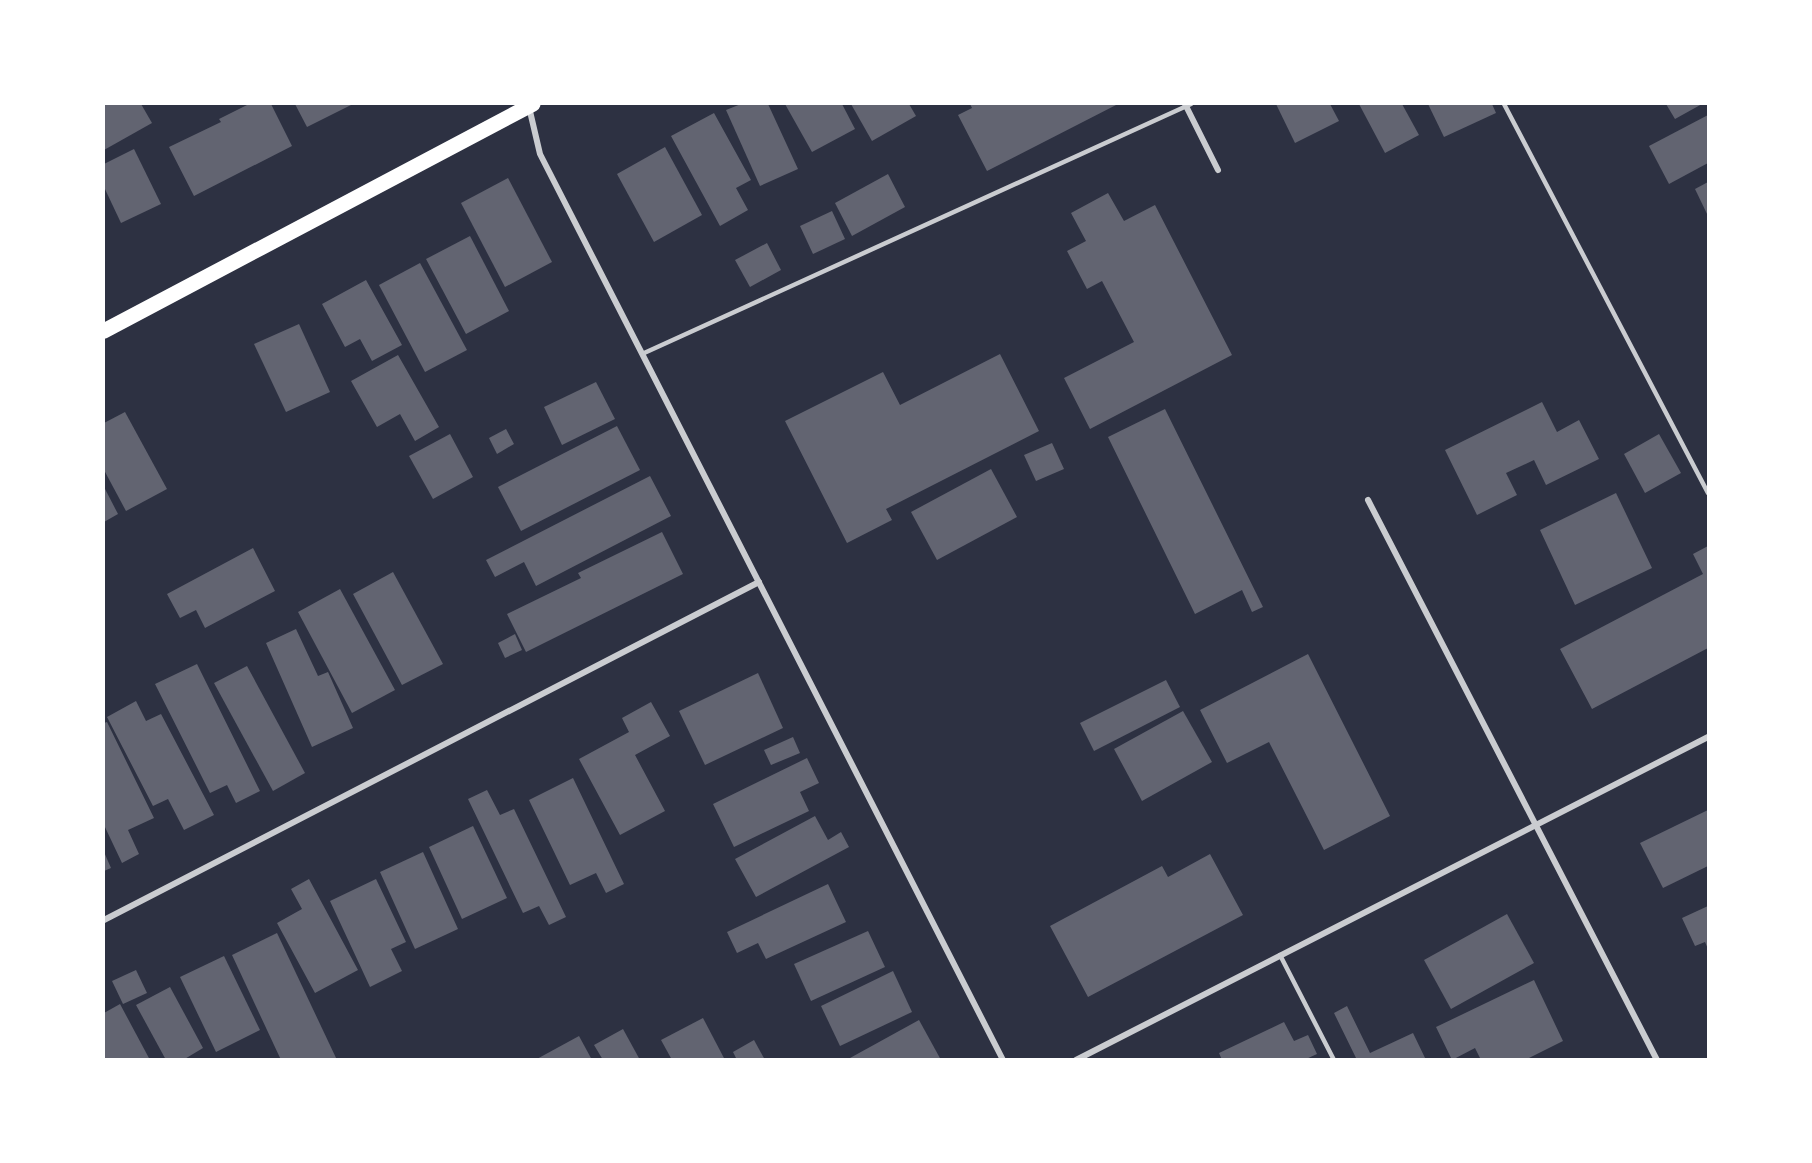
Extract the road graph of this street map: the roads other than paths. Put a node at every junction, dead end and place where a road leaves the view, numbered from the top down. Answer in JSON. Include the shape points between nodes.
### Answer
{"nodes":[{"id":1,"x":530,"y":104,"type":"edge"},
{"id":2,"x":1187,"y":104,"type":"edge"},
{"id":3,"x":1504,"y":104,"type":"edge"},
{"id":4,"x":1218,"y":170,"type":"dead end"},
{"id":5,"x":104,"y":331,"type":"edge"},
{"id":6,"x":642,"y":354,"type":"junction"},
{"id":7,"x":1708,"y":493,"type":"edge"},
{"id":8,"x":1368,"y":500,"type":"dead end"},
{"id":9,"x":759,"y":582,"type":"junction"},
{"id":10,"x":1708,"y":736,"type":"edge"},
{"id":11,"x":1535,"y":825,"type":"junction"},
{"id":12,"x":104,"y":920,"type":"edge"},
{"id":13,"x":1280,"y":955,"type":"junction"},
{"id":14,"x":1003,"y":1059,"type":"edge"},
{"id":15,"x":1076,"y":1059,"type":"edge"},
{"id":16,"x":1334,"y":1059,"type":"edge"},
{"id":17,"x":1657,"y":1059,"type":"edge"}],
"edges":[{"from":1,"to":5,"type":"main road"},
{"from":1,"to":6,"type":"street","via":[[540,154]]},
{"from":2,"to":4,"type":"street"},
{"from":2,"to":6,"type":"lane"},
{"from":3,"to":7,"type":"lane"},
{"from":6,"to":9,"type":"street"},
{"from":8,"to":11,"type":"street"},
{"from":9,"to":12,"type":"street"},
{"from":9,"to":14,"type":"street"},
{"from":10,"to":11,"type":"street"},
{"from":11,"to":13,"type":"street"},
{"from":11,"to":17,"type":"street"},
{"from":13,"to":15,"type":"street"},
{"from":13,"to":16,"type":"lane"}]}
